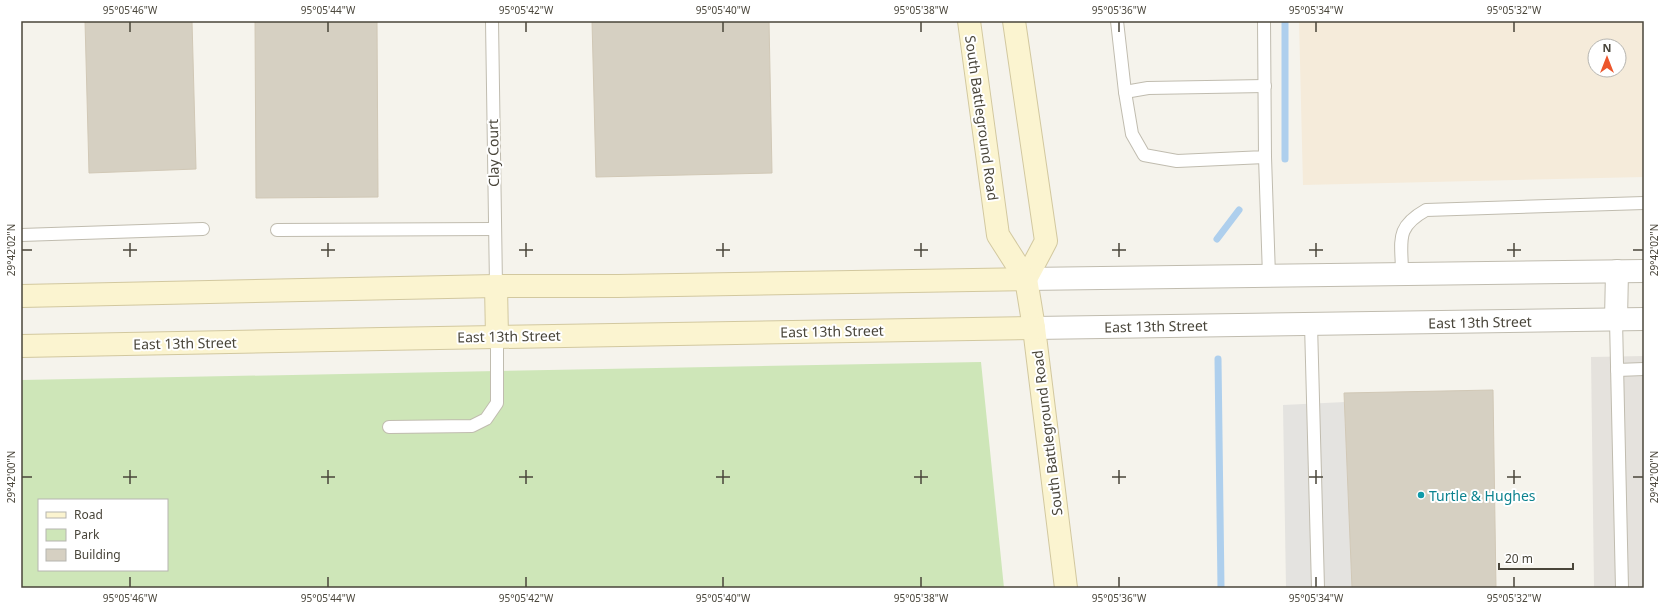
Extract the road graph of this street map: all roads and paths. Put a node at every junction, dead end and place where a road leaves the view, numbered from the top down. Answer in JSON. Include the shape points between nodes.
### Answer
{"nodes":[{"id":1,"x":492,"y":21,"type":"edge"},
{"id":2,"x":969,"y":21,"type":"edge"},
{"id":3,"x":1014,"y":21,"type":"edge"},
{"id":4,"x":1117,"y":21,"type":"edge"},
{"id":5,"x":1264,"y":21,"type":"edge"},
{"id":6,"x":1265,"y":86,"type":"junction"},
{"id":7,"x":1125,"y":92,"type":"junction"},
{"id":8,"x":1265,"y":157,"type":"junction"},
{"id":9,"x":1644,"y":203,"type":"edge"},
{"id":10,"x":203,"y":229,"type":"dead end"},
{"id":11,"x":494,"y":229,"type":"junction"},
{"id":12,"x":277,"y":230,"type":"dead end"},
{"id":13,"x":21,"y":235,"type":"edge"},
{"id":14,"x":1617,"y":271,"type":"junction"},
{"id":15,"x":1644,"y":271,"type":"edge"},
{"id":16,"x":1402,"y":274,"type":"junction"},
{"id":17,"x":1269,"y":276,"type":"junction"},
{"id":18,"x":1026,"y":279,"type":"junction"},
{"id":19,"x":496,"y":286,"type":"junction"},
{"id":20,"x":21,"y":296,"type":"edge"},
{"id":21,"x":1616,"y":320,"type":"junction"},
{"id":22,"x":1644,"y":320,"type":"edge"},
{"id":23,"x":1311,"y":324,"type":"junction"},
{"id":24,"x":1034,"y":328,"type":"junction"},
{"id":25,"x":496,"y":336,"type":"junction"},
{"id":26,"x":21,"y":346,"type":"edge"},
{"id":27,"x":1644,"y":369,"type":"edge"},
{"id":28,"x":1617,"y":370,"type":"junction"},
{"id":29,"x":389,"y":427,"type":"dead end"},
{"id":30,"x":1066,"y":588,"type":"edge"},
{"id":31,"x":1318,"y":588,"type":"edge"},
{"id":32,"x":1622,"y":588,"type":"edge"}],
"edges":[{"from":1,"to":11,"type":"lane","name":"Clay Court"},
{"from":2,"to":18,"type":"main road","name":"South Battleground Road","via":[[998,235]]},
{"from":3,"to":18,"type":"main road","via":[[1046,241]]},
{"from":4,"to":7,"type":"lane"},
{"from":5,"to":6,"type":"lane"},
{"from":6,"to":7,"type":"lane","via":[[1148,88]]},
{"from":6,"to":8,"type":"lane"},
{"from":7,"to":8,"type":"lane","via":[[1132,134],[1144,155],[1177,161]]},
{"from":8,"to":17,"type":"lane"},
{"from":9,"to":16,"type":"lane","via":[[1426,210],[1405,225],[1402,234]]},
{"from":10,"to":13,"type":"lane"},
{"from":11,"to":12,"type":"lane"},
{"from":11,"to":19,"type":"lane","name":"Clay Court"},
{"from":14,"to":15,"type":"street"},
{"from":14,"to":16,"type":"street"},
{"from":14,"to":21,"type":"street"},
{"from":16,"to":17,"type":"street"},
{"from":17,"to":18,"type":"street"},
{"from":18,"to":19,"type":"main road"},
{"from":18,"to":24,"type":"main road","name":"South Battleground Road"},
{"from":19,"to":20,"type":"main road"},
{"from":19,"to":25,"type":"main road"},
{"from":21,"to":22,"type":"street","name":"East 13th Street"},
{"from":21,"to":23,"type":"street","name":"East 13th Street"},
{"from":21,"to":28,"type":"lane"},
{"from":23,"to":24,"type":"street","name":"East 13th Street"},
{"from":23,"to":31,"type":"lane"},
{"from":24,"to":25,"type":"main road","name":"East 13th Street"},
{"from":24,"to":30,"type":"main road","name":"South Battleground Road"},
{"from":25,"to":26,"type":"main road","name":"East 13th Street"},
{"from":25,"to":29,"type":"lane","via":[[496,402],[486,419],[472,426]]},
{"from":27,"to":28,"type":"lane"},
{"from":28,"to":32,"type":"lane"}]}
